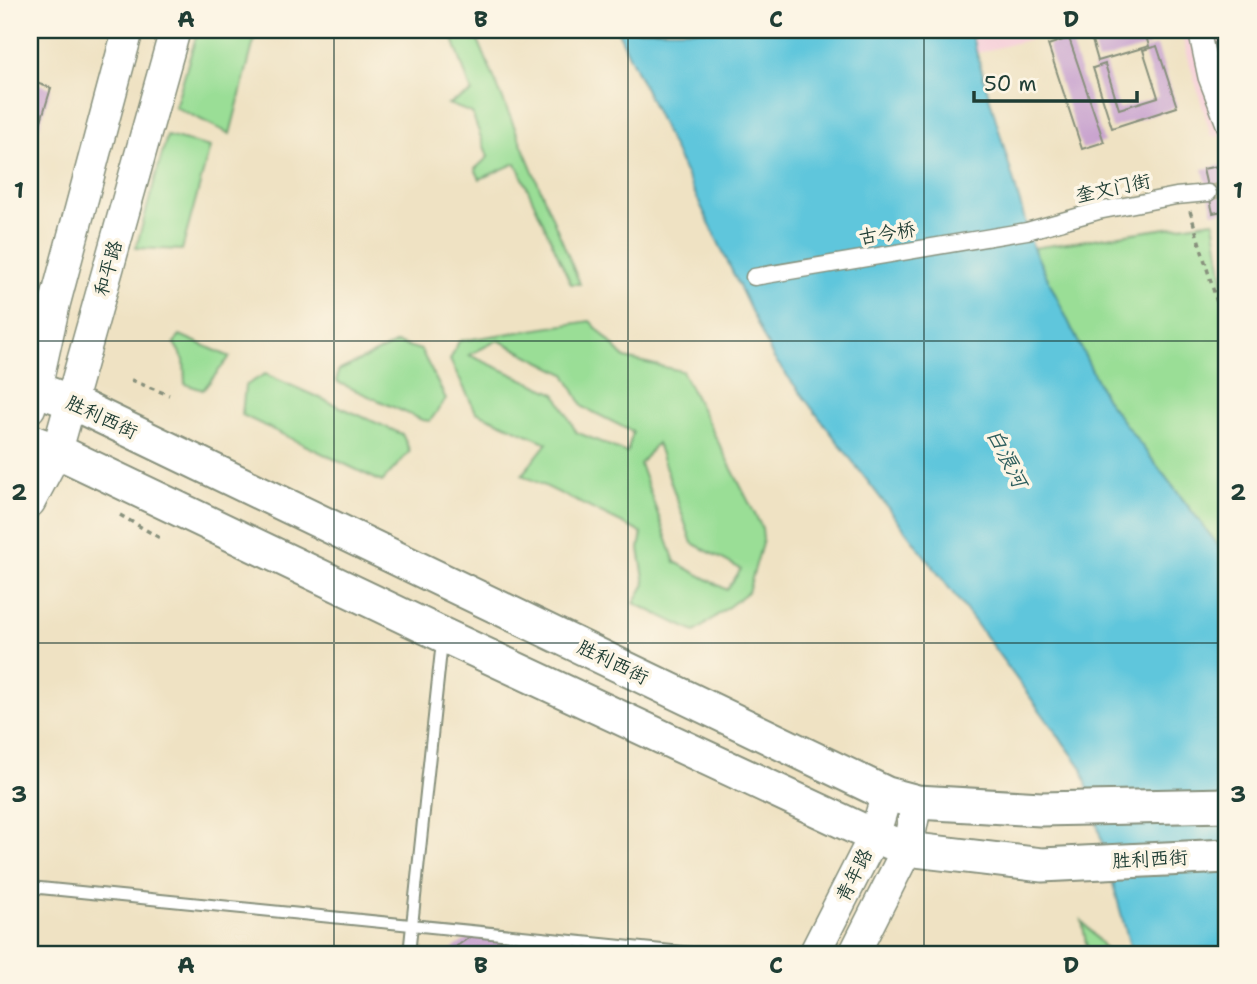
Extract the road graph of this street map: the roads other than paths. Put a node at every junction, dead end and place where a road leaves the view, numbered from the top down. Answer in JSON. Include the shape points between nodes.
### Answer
{"nodes":[{"id":1,"x":128,"y":30,"type":"edge"},
{"id":2,"x":175,"y":30,"type":"edge"},
{"id":3,"x":1199,"y":30,"type":"edge"},
{"id":4,"x":1227,"y":124,"type":"edge"},
{"id":5,"x":1208,"y":193,"type":"tunnel mouth"},
{"id":6,"x":1027,"y":231,"type":"joint"},
{"id":7,"x":754,"y":277,"type":"dead end"},
{"id":8,"x":32,"y":395,"type":"edge"},
{"id":9,"x":71,"y":402,"type":"junction"},
{"id":10,"x":43,"y":446,"type":"edge"},
{"id":11,"x":30,"y":502,"type":"edge"},
{"id":12,"x":443,"y":635,"type":"junction"},
{"id":13,"x":902,"y":798,"type":"junction"},
{"id":14,"x":1227,"y":805,"type":"edge"},
{"id":15,"x":874,"y":836,"type":"junction"},
{"id":16,"x":907,"y":849,"type":"junction"},
{"id":17,"x":1227,"y":856,"type":"edge"},
{"id":18,"x":30,"y":887,"type":"edge"},
{"id":19,"x":412,"y":926,"type":"junction"},
{"id":20,"x":409,"y":954,"type":"edge"},
{"id":21,"x":702,"y":954,"type":"edge"},
{"id":22,"x":814,"y":954,"type":"edge"},
{"id":23,"x":855,"y":954,"type":"edge"}],
"edges":[{"from":1,"to":8,"type":"main road"},
{"from":2,"to":9,"type":"main road","name":"和平路"},
{"from":3,"to":4,"type":"street","via":[[1209,77]]},
{"from":5,"to":6,"type":"street","name":"奎文门街","via":[[1098,211]]},
{"from":6,"to":7,"type":"street","name":"古今桥"},
{"from":8,"to":9,"type":"main road","name":"胜利西街"},
{"from":9,"to":10,"type":"main road","name":"和平路"},
{"from":9,"to":13,"type":"main road","name":"胜利西街"},
{"from":10,"to":11,"type":"main road","name":"和平路"},
{"from":10,"to":12,"type":"main road","name":"胜利西街"},
{"from":12,"to":15,"type":"main road","name":"胜利西街"},
{"from":12,"to":19,"type":"lane"},
{"from":13,"to":14,"type":"main road","name":"胜利西街","via":[[1041,809]]},
{"from":13,"to":15,"type":"main road","name":"青年路"},
{"from":13,"to":16,"type":"main road","name":"青年路"},
{"from":15,"to":16,"type":"main road","name":"胜利西街"},
{"from":15,"to":22,"type":"main road","name":"青年路"},
{"from":16,"to":17,"type":"main road","name":"胜利西街","via":[[1042,864]]},
{"from":16,"to":23,"type":"main road","name":"青年路"},
{"from":18,"to":19,"type":"lane"},
{"from":19,"to":20,"type":"lane"},
{"from":19,"to":21,"type":"lane"}]}
